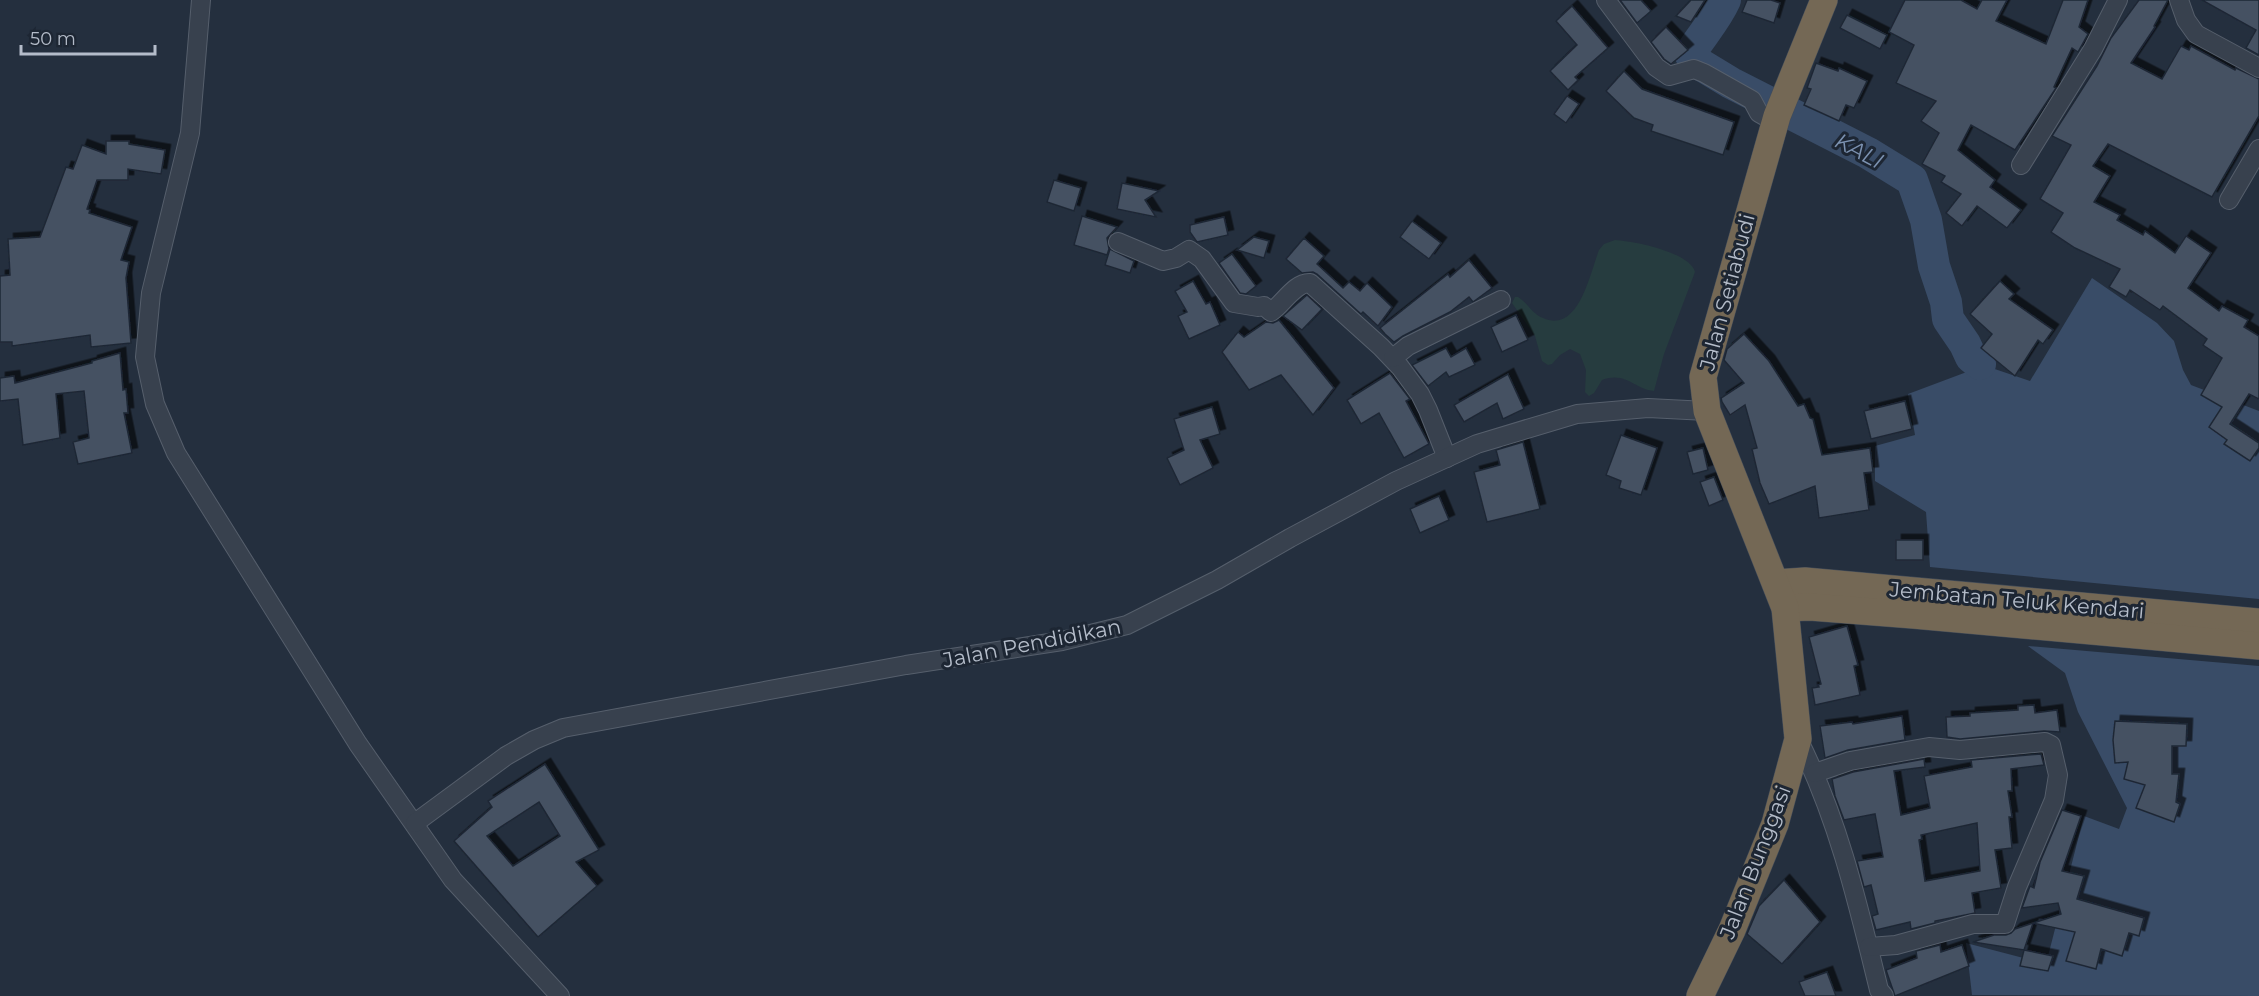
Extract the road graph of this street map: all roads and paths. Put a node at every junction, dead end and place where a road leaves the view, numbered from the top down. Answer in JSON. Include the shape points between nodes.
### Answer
{"nodes":[{"id":1,"x":201,"y":0,"type":"edge"},
{"id":2,"x":1606,"y":0,"type":"edge"},
{"id":3,"x":1824,"y":0,"type":"edge"},
{"id":4,"x":2118,"y":0,"type":"edge"},
{"id":5,"x":2180,"y":0,"type":"edge"},
{"id":6,"x":2259,"y":68,"type":"edge"},
{"id":7,"x":1778,"y":113,"type":"junction"},
{"id":8,"x":2259,"y":149,"type":"edge"},
{"id":9,"x":2021,"y":165,"type":"dead end"},
{"id":10,"x":2229,"y":201,"type":"dead end"},
{"id":11,"x":1118,"y":242,"type":"dead end"},
{"id":12,"x":1501,"y":300,"type":"dead end"},
{"id":13,"x":1393,"y":358,"type":"junction"},
{"id":14,"x":1707,"y":411,"type":"junction"},
{"id":15,"x":1447,"y":458,"type":"junction"},
{"id":16,"x":1780,"y":596,"type":"junction"},
{"id":17,"x":1914,"y":603,"type":"junction"},
{"id":18,"x":2259,"y":621,"type":"edge"},
{"id":19,"x":2259,"y":646,"type":"edge"},
{"id":20,"x":1798,"y":739,"type":"junction"},
{"id":21,"x":1815,"y":773,"type":"junction"},
{"id":22,"x":415,"y":824,"type":"junction"},
{"id":23,"x":1869,"y":947,"type":"junction"},
{"id":24,"x":560,"y":996,"type":"edge"},
{"id":25,"x":1700,"y":996,"type":"edge"},
{"id":26,"x":1884,"y":996,"type":"edge"}],
"edges":[{"from":1,"to":22,"type":"street","via":[[190,133],[152,293],[145,357],[155,404],[176,453],[231,544],[358,744]]},
{"from":2,"to":7,"type":"street","via":[[1662,72],[1669,76],[1694,69],[1749,98],[1759,113]]},
{"from":3,"to":7,"type":"highway","name":"Jalan Setiabudi"},
{"from":4,"to":9,"type":"street","via":[[2093,49]]},
{"from":5,"to":6,"type":"street","via":[[2186,20],[2196,34]]},
{"from":7,"to":14,"type":"highway","name":"Jalan Setiabudi","via":[[1708,352],[1703,377]]},
{"from":8,"to":10,"type":"street"},
{"from":11,"to":13,"type":"street","via":[[1163,261],[1189,250],[1202,259],[1234,303],[1264,306],[1271,312],[1298,287],[1310,283]]},
{"from":12,"to":13,"type":"street","via":[[1408,346]]},
{"from":13,"to":15,"type":"street","via":[[1420,394]]},
{"from":14,"to":15,"type":"street","name":"Jalan Pendidikan","via":[[1648,408],[1577,414],[1477,444]]},
{"from":14,"to":16,"type":"highway","name":"Jalan Setiabudi"},
{"from":15,"to":22,"type":"street","name":"Jalan Pendidikan","via":[[1396,481],[1127,625],[1062,641],[906,665],[563,728],[506,756]]},
{"from":16,"to":17,"type":"highway","name":"Jembatan Teluk Kendari","via":[[1810,607]]},
{"from":16,"to":20,"type":"highway","name":"Jalan Bunggasi"},
{"from":17,"to":18,"type":"highway","name":"Jembatan Teluk Kendari"},
{"from":17,"to":19,"type":"highway","name":"Jembatan Teluk Kendari"},
{"from":20,"to":21,"type":"street"},
{"from":20,"to":25,"type":"highway","name":"Jalan Bunggasi","via":[[1775,824]]},
{"from":21,"to":23,"type":"street"},
{"from":21,"to":23,"type":"street","via":[[1850,761],[1929,747],[1960,750],[2045,742],[2051,745],[2058,775],[2054,800],[2005,924],[1973,924],[1896,945]]},
{"from":22,"to":24,"type":"street","via":[[453,880]]},
{"from":23,"to":26,"type":"street","via":[[1879,990]]}]}
